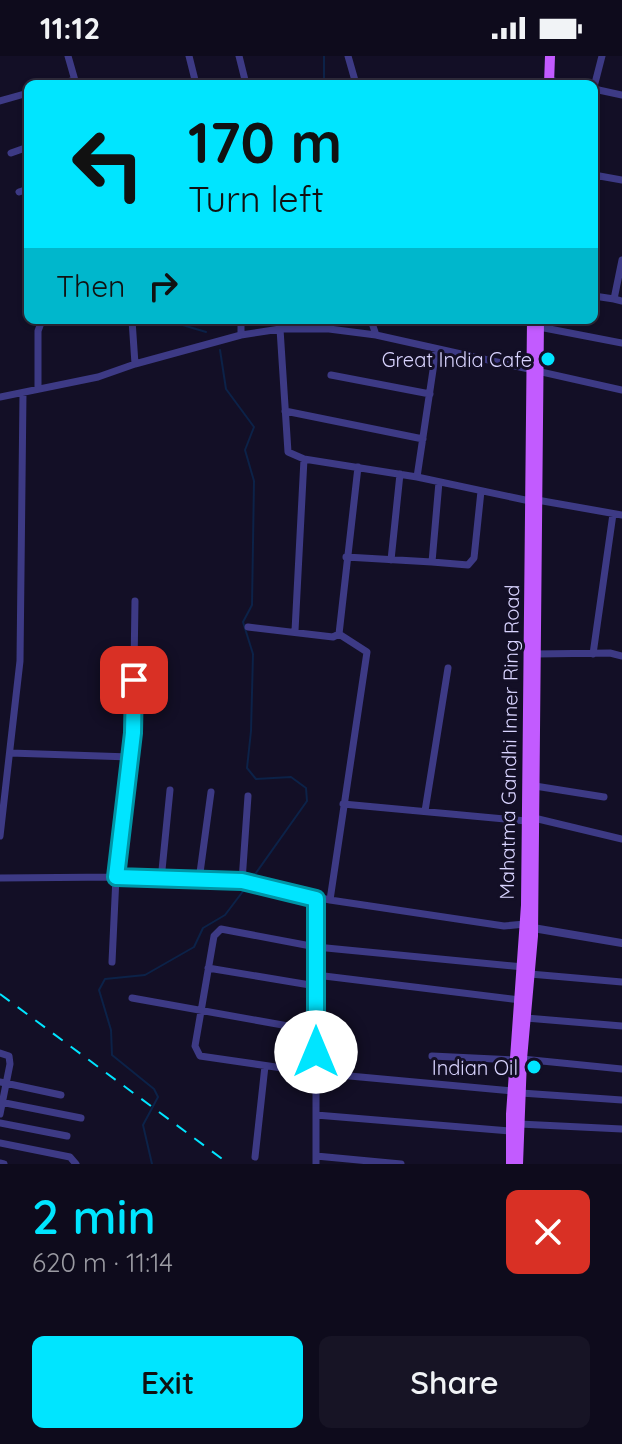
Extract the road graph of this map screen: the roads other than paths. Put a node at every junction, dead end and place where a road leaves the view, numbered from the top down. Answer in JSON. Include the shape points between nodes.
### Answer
{"nodes":[{"id":1,"x":68,"y":56,"type":"edge"},
{"id":2,"x":189,"y":56,"type":"edge"},
{"id":3,"x":239,"y":56,"type":"edge"},
{"id":4,"x":348,"y":56,"type":"edge"},
{"id":5,"x":543,"y":56,"type":"edge"},
{"id":6,"x":550,"y":56,"type":"edge"},
{"id":7,"x":602,"y":56,"type":"edge"},
{"id":8,"x":75,"y":80,"type":"edge"},
{"id":9,"x":195,"y":80,"type":"edge"},
{"id":10,"x":245,"y":80,"type":"edge"},
{"id":11,"x":355,"y":80,"type":"edge"},
{"id":12,"x":547,"y":80,"type":"edge"},
{"id":13,"x":547,"y":80,"type":"edge"},
{"id":14,"x":596,"y":80,"type":"edge"},
{"id":15,"x":598,"y":89,"type":"edge"},
{"id":16,"x":24,"y":94,"type":"edge"},
{"id":17,"x":622,"y":95,"type":"edge"},
{"id":18,"x":0,"y":101,"type":"edge"},
{"id":19,"x":24,"y":148,"type":"edge"},
{"id":20,"x":11,"y":153,"type":"dead end"},
{"id":21,"x":598,"y":175,"type":"edge"},
{"id":22,"x":622,"y":180,"type":"edge"},
{"id":23,"x":622,"y":260,"type":"edge"},
{"id":24,"x":598,"y":297,"type":"edge"},
{"id":25,"x":618,"y":300,"type":"edge"},
{"id":26,"x":41,"y":324,"type":"edge"},
{"id":27,"x":132,"y":324,"type":"edge"},
{"id":28,"x":241,"y":324,"type":"edge"},
{"id":29,"x":372,"y":324,"type":"edge"},
{"id":30,"x":537,"y":324,"type":"edge"},
{"id":31,"x":545,"y":324,"type":"edge"},
{"id":32,"x":280,"y":329,"type":"junction"},
{"id":33,"x":241,"y":335,"type":"junction"},
{"id":34,"x":376,"y":335,"type":"junction"},
{"id":35,"x":622,"y":343,"type":"edge"},
{"id":36,"x":436,"y":350,"type":"junction"},
{"id":37,"x":135,"y":364,"type":"junction"},
{"id":38,"x":535,"y":370,"type":"junction"},
{"id":39,"x":331,"y":375,"type":"dead end"},
{"id":40,"x":38,"y":389,"type":"junction"},
{"id":41,"x":622,"y":390,"type":"edge"},
{"id":42,"x":23,"y":393,"type":"junction"},
{"id":43,"x":430,"y":394,"type":"junction"},
{"id":44,"x":0,"y":397,"type":"edge"},
{"id":45,"x":285,"y":411,"type":"junction"},
{"id":46,"x":423,"y":439,"type":"junction"},
{"id":47,"x":304,"y":459,"type":"junction"},
{"id":48,"x":358,"y":467,"type":"junction"},
{"id":49,"x":400,"y":474,"type":"junction"},
{"id":50,"x":417,"y":477,"type":"junction"},
{"id":51,"x":439,"y":482,"type":"junction"},
{"id":52,"x":481,"y":491,"type":"junction"},
{"id":53,"x":533,"y":501,"type":"junction"},
{"id":54,"x":618,"y":514,"type":"edge"},
{"id":55,"x":346,"y":557,"type":"junction"},
{"id":56,"x":391,"y":560,"type":"junction"},
{"id":57,"x":432,"y":562,"type":"junction"},
{"id":58,"x":135,"y":601,"type":"dead end"},
{"id":59,"x":248,"y":627,"type":"dead end"},
{"id":60,"x":295,"y":631,"type":"junction"},
{"id":61,"x":339,"y":634,"type":"junction"},
{"id":62,"x":536,"y":654,"type":"junction"},
{"id":63,"x":593,"y":654,"type":"junction"},
{"id":64,"x":622,"y":656,"type":"edge"},
{"id":65,"x":448,"y":668,"type":"dead end"},
{"id":66,"x":10,"y":753,"type":"junction"},
{"id":67,"x":130,"y":757,"type":"junction"},
{"id":68,"x":535,"y":786,"type":"junction"},
{"id":69,"x":170,"y":790,"type":"dead end"},
{"id":70,"x":211,"y":792,"type":"dead end"},
{"id":71,"x":248,"y":796,"type":"dead end"},
{"id":72,"x":604,"y":797,"type":"dead end"},
{"id":73,"x":343,"y":804,"type":"junction"},
{"id":74,"x":425,"y":811,"type":"junction"},
{"id":75,"x":530,"y":820,"type":"junction"},
{"id":76,"x":0,"y":836,"type":"edge"},
{"id":77,"x":622,"y":839,"type":"edge"},
{"id":78,"x":116,"y":877,"type":"junction"},
{"id":79,"x":0,"y":878,"type":"edge"},
{"id":80,"x":161,"y":880,"type":"junction"},
{"id":81,"x":199,"y":880,"type":"junction"},
{"id":82,"x":248,"y":882,"type":"junction"},
{"id":83,"x":316,"y":899,"type":"junction"},
{"id":84,"x":330,"y":900,"type":"junction"},
{"id":85,"x":529,"y":926,"type":"junction"},
{"id":86,"x":622,"y":943,"type":"edge"},
{"id":87,"x":316,"y":947,"type":"junction"},
{"id":88,"x":112,"y":962,"type":"dead end"},
{"id":89,"x":208,"y":968,"type":"junction"},
{"id":90,"x":526,"y":970,"type":"junction"},
{"id":91,"x":316,"y":975,"type":"junction"},
{"id":92,"x":622,"y":982,"type":"edge"},
{"id":93,"x":316,"y":986,"type":"junction"},
{"id":94,"x":132,"y":998,"type":"dead end"},
{"id":95,"x":520,"y":1000,"type":"junction"},
{"id":96,"x":201,"y":1010,"type":"junction"},
{"id":97,"x":526,"y":1018,"type":"junction"},
{"id":98,"x":622,"y":1026,"type":"edge"},
{"id":99,"x":316,"y":1031,"type":"junction"},
{"id":100,"x":0,"y":1053,"type":"edge"},
{"id":101,"x":432,"y":1056,"type":"dead end"},
{"id":102,"x":518,"y":1059,"type":"junction"},
{"id":103,"x":265,"y":1066,"type":"junction"},
{"id":104,"x":622,"y":1069,"type":"edge"},
{"id":105,"x":317,"y":1073,"type":"junction"},
{"id":106,"x":3,"y":1083,"type":"edge"},
{"id":107,"x":516,"y":1092,"type":"junction"},
{"id":108,"x":61,"y":1095,"type":"dead end"},
{"id":109,"x":622,"y":1100,"type":"edge"},
{"id":110,"x":1,"y":1102,"type":"edge"},
{"id":111,"x":0,"y":1114,"type":"edge"},
{"id":112,"x":316,"y":1115,"type":"junction"},
{"id":113,"x":81,"y":1118,"type":"dead end"},
{"id":114,"x":0,"y":1123,"type":"edge"},
{"id":115,"x":515,"y":1128,"type":"junction"},
{"id":116,"x":622,"y":1129,"type":"edge"},
{"id":117,"x":67,"y":1136,"type":"dead end"},
{"id":118,"x":0,"y":1143,"type":"edge"},
{"id":119,"x":255,"y":1157,"type":"dead end"},
{"id":120,"x":316,"y":1160,"type":"edge"},
{"id":121,"x":76,"y":1164,"type":"edge"},
{"id":122,"x":401,"y":1164,"type":"edge"},
{"id":123,"x":511,"y":1164,"type":"edge"},
{"id":124,"x":518,"y":1164,"type":"edge"}],
"edges":[{"from":1,"to":8,"type":"street"},
{"from":2,"to":9,"type":"street"},
{"from":3,"to":10,"type":"street"},
{"from":4,"to":11,"type":"street"},
{"from":5,"to":12,"type":"main road"},
{"from":6,"to":13,"type":"main road"},
{"from":7,"to":14,"type":"street"},
{"from":15,"to":17,"type":"street"},
{"from":16,"to":18,"type":"street"},
{"from":19,"to":20,"type":"street"},
{"from":21,"to":22,"type":"street"},
{"from":23,"to":25,"type":"street"},
{"from":24,"to":25,"type":"street"},
{"from":26,"to":40,"type":"street"},
{"from":27,"to":37,"type":"street"},
{"from":28,"to":33,"type":"street"},
{"from":29,"to":34,"type":"street"},
{"from":30,"to":38,"type":"main road","name":"Mahatma Gandhi Inner Ring Road"},
{"from":31,"to":35,"type":"street"},
{"from":32,"to":33,"type":"street"},
{"from":32,"to":34,"type":"street"},
{"from":32,"to":45,"type":"street"},
{"from":33,"to":37,"type":"street"},
{"from":34,"to":36,"type":"street"},
{"from":36,"to":38,"type":"street"},
{"from":36,"to":43,"type":"street"},
{"from":37,"to":40,"type":"street"},
{"from":38,"to":41,"type":"street"},
{"from":38,"to":53,"type":"main road","name":"Mahatma Gandhi Inner Ring Road"},
{"from":39,"to":43,"type":"street"},
{"from":40,"to":42,"type":"street"},
{"from":42,"to":44,"type":"street"},
{"from":42,"to":66,"type":"street","via":[[20,661]]},
{"from":43,"to":46,"type":"street"},
{"from":45,"to":46,"type":"street"},
{"from":45,"to":47,"type":"street","via":[[287,450]]},
{"from":46,"to":50,"type":"street"},
{"from":47,"to":48,"type":"street"},
{"from":47,"to":60,"type":"street"},
{"from":48,"to":49,"type":"street"},
{"from":48,"to":55,"type":"street"},
{"from":49,"to":50,"type":"street"},
{"from":49,"to":56,"type":"street"},
{"from":50,"to":51,"type":"street"},
{"from":51,"to":52,"type":"street"},
{"from":51,"to":57,"type":"street"},
{"from":52,"to":53,"type":"street"},
{"from":52,"to":57,"type":"street","via":[[474,558],[468,565]]},
{"from":53,"to":54,"type":"street"},
{"from":53,"to":62,"type":"main road","name":"Mahatma Gandhi Inner Ring Road"},
{"from":53,"to":75,"type":"main road","name":"Mahatma Gandhi Inner Ring Road"},
{"from":54,"to":63,"type":"street"},
{"from":55,"to":56,"type":"street"},
{"from":55,"to":61,"type":"street"},
{"from":56,"to":57,"type":"street"},
{"from":58,"to":67,"type":"street"},
{"from":59,"to":60,"type":"street"},
{"from":60,"to":61,"type":"street"},
{"from":61,"to":73,"type":"street","via":[[367,652]]},
{"from":62,"to":63,"type":"street"},
{"from":62,"to":68,"type":"main road","name":"Mahatma Gandhi Inner Ring Road"},
{"from":63,"to":64,"type":"street"},
{"from":65,"to":74,"type":"street"},
{"from":66,"to":67,"type":"street"},
{"from":66,"to":76,"type":"street"},
{"from":67,"to":78,"type":"street"},
{"from":68,"to":72,"type":"street"},
{"from":68,"to":75,"type":"main road","name":"Mahatma Gandhi Inner Ring Road"},
{"from":69,"to":80,"type":"street"},
{"from":70,"to":81,"type":"street"},
{"from":71,"to":82,"type":"street"},
{"from":73,"to":74,"type":"street"},
{"from":73,"to":84,"type":"street"},
{"from":74,"to":75,"type":"street"},
{"from":75,"to":77,"type":"street"},
{"from":75,"to":85,"type":"main road","name":"Mahatma Gandhi Inner Ring Road"},
{"from":78,"to":79,"type":"street"},
{"from":78,"to":80,"type":"street"},
{"from":78,"to":88,"type":"street"},
{"from":80,"to":81,"type":"street"},
{"from":81,"to":82,"type":"street"},
{"from":82,"to":83,"type":"street"},
{"from":83,"to":84,"type":"street"},
{"from":83,"to":87,"type":"street"},
{"from":84,"to":85,"type":"street"},
{"from":85,"to":86,"type":"street"},
{"from":85,"to":90,"type":"main road","name":"Mahatma Gandhi Inner Ring Road"},
{"from":87,"to":89,"type":"street","via":[[221,929],[214,936]]},
{"from":87,"to":90,"type":"street"},
{"from":87,"to":91,"type":"street"},
{"from":89,"to":93,"type":"street"},
{"from":89,"to":96,"type":"street"},
{"from":90,"to":92,"type":"street"},
{"from":90,"to":95,"type":"main road","name":"Mahatma Gandhi Inner Ring Road"},
{"from":90,"to":97,"type":"main road","name":"Mahatma Gandhi Inner Ring Road"},
{"from":91,"to":93,"type":"street"},
{"from":91,"to":95,"type":"street"},
{"from":93,"to":99,"type":"street"},
{"from":94,"to":96,"type":"street"},
{"from":95,"to":102,"type":"main road","name":"Mahatma Gandhi Inner Ring Road"},
{"from":96,"to":99,"type":"street"},
{"from":96,"to":103,"type":"street","via":[[195,1046],[200,1056]]},
{"from":97,"to":98,"type":"street"},
{"from":97,"to":102,"type":"main road","name":"Mahatma Gandhi Inner Ring Road"},
{"from":99,"to":105,"type":"street"},
{"from":100,"to":106,"type":"street","via":[[10,1059]]},
{"from":101,"to":102,"type":"street"},
{"from":102,"to":104,"type":"street"},
{"from":102,"to":107,"type":"main road","name":"Mahatma Gandhi Inner Ring Road"},
{"from":103,"to":105,"type":"street"},
{"from":103,"to":119,"type":"street"},
{"from":105,"to":107,"type":"street"},
{"from":105,"to":112,"type":"street"},
{"from":106,"to":108,"type":"street"},
{"from":106,"to":110,"type":"street"},
{"from":107,"to":109,"type":"street"},
{"from":107,"to":115,"type":"main road","name":"Mahatma Gandhi Inner Ring Road"},
{"from":110,"to":111,"type":"street"},
{"from":110,"to":113,"type":"street"},
{"from":112,"to":115,"type":"street"},
{"from":112,"to":120,"type":"street"},
{"from":114,"to":117,"type":"street"},
{"from":115,"to":116,"type":"street"},
{"from":115,"to":123,"type":"main road","name":"Mahatma Gandhi Inner Ring Road"},
{"from":115,"to":124,"type":"main road","name":"Mahatma Gandhi Inner Ring Road"},
{"from":118,"to":121,"type":"street","via":[[70,1157]]},
{"from":120,"to":122,"type":"street"}]}
